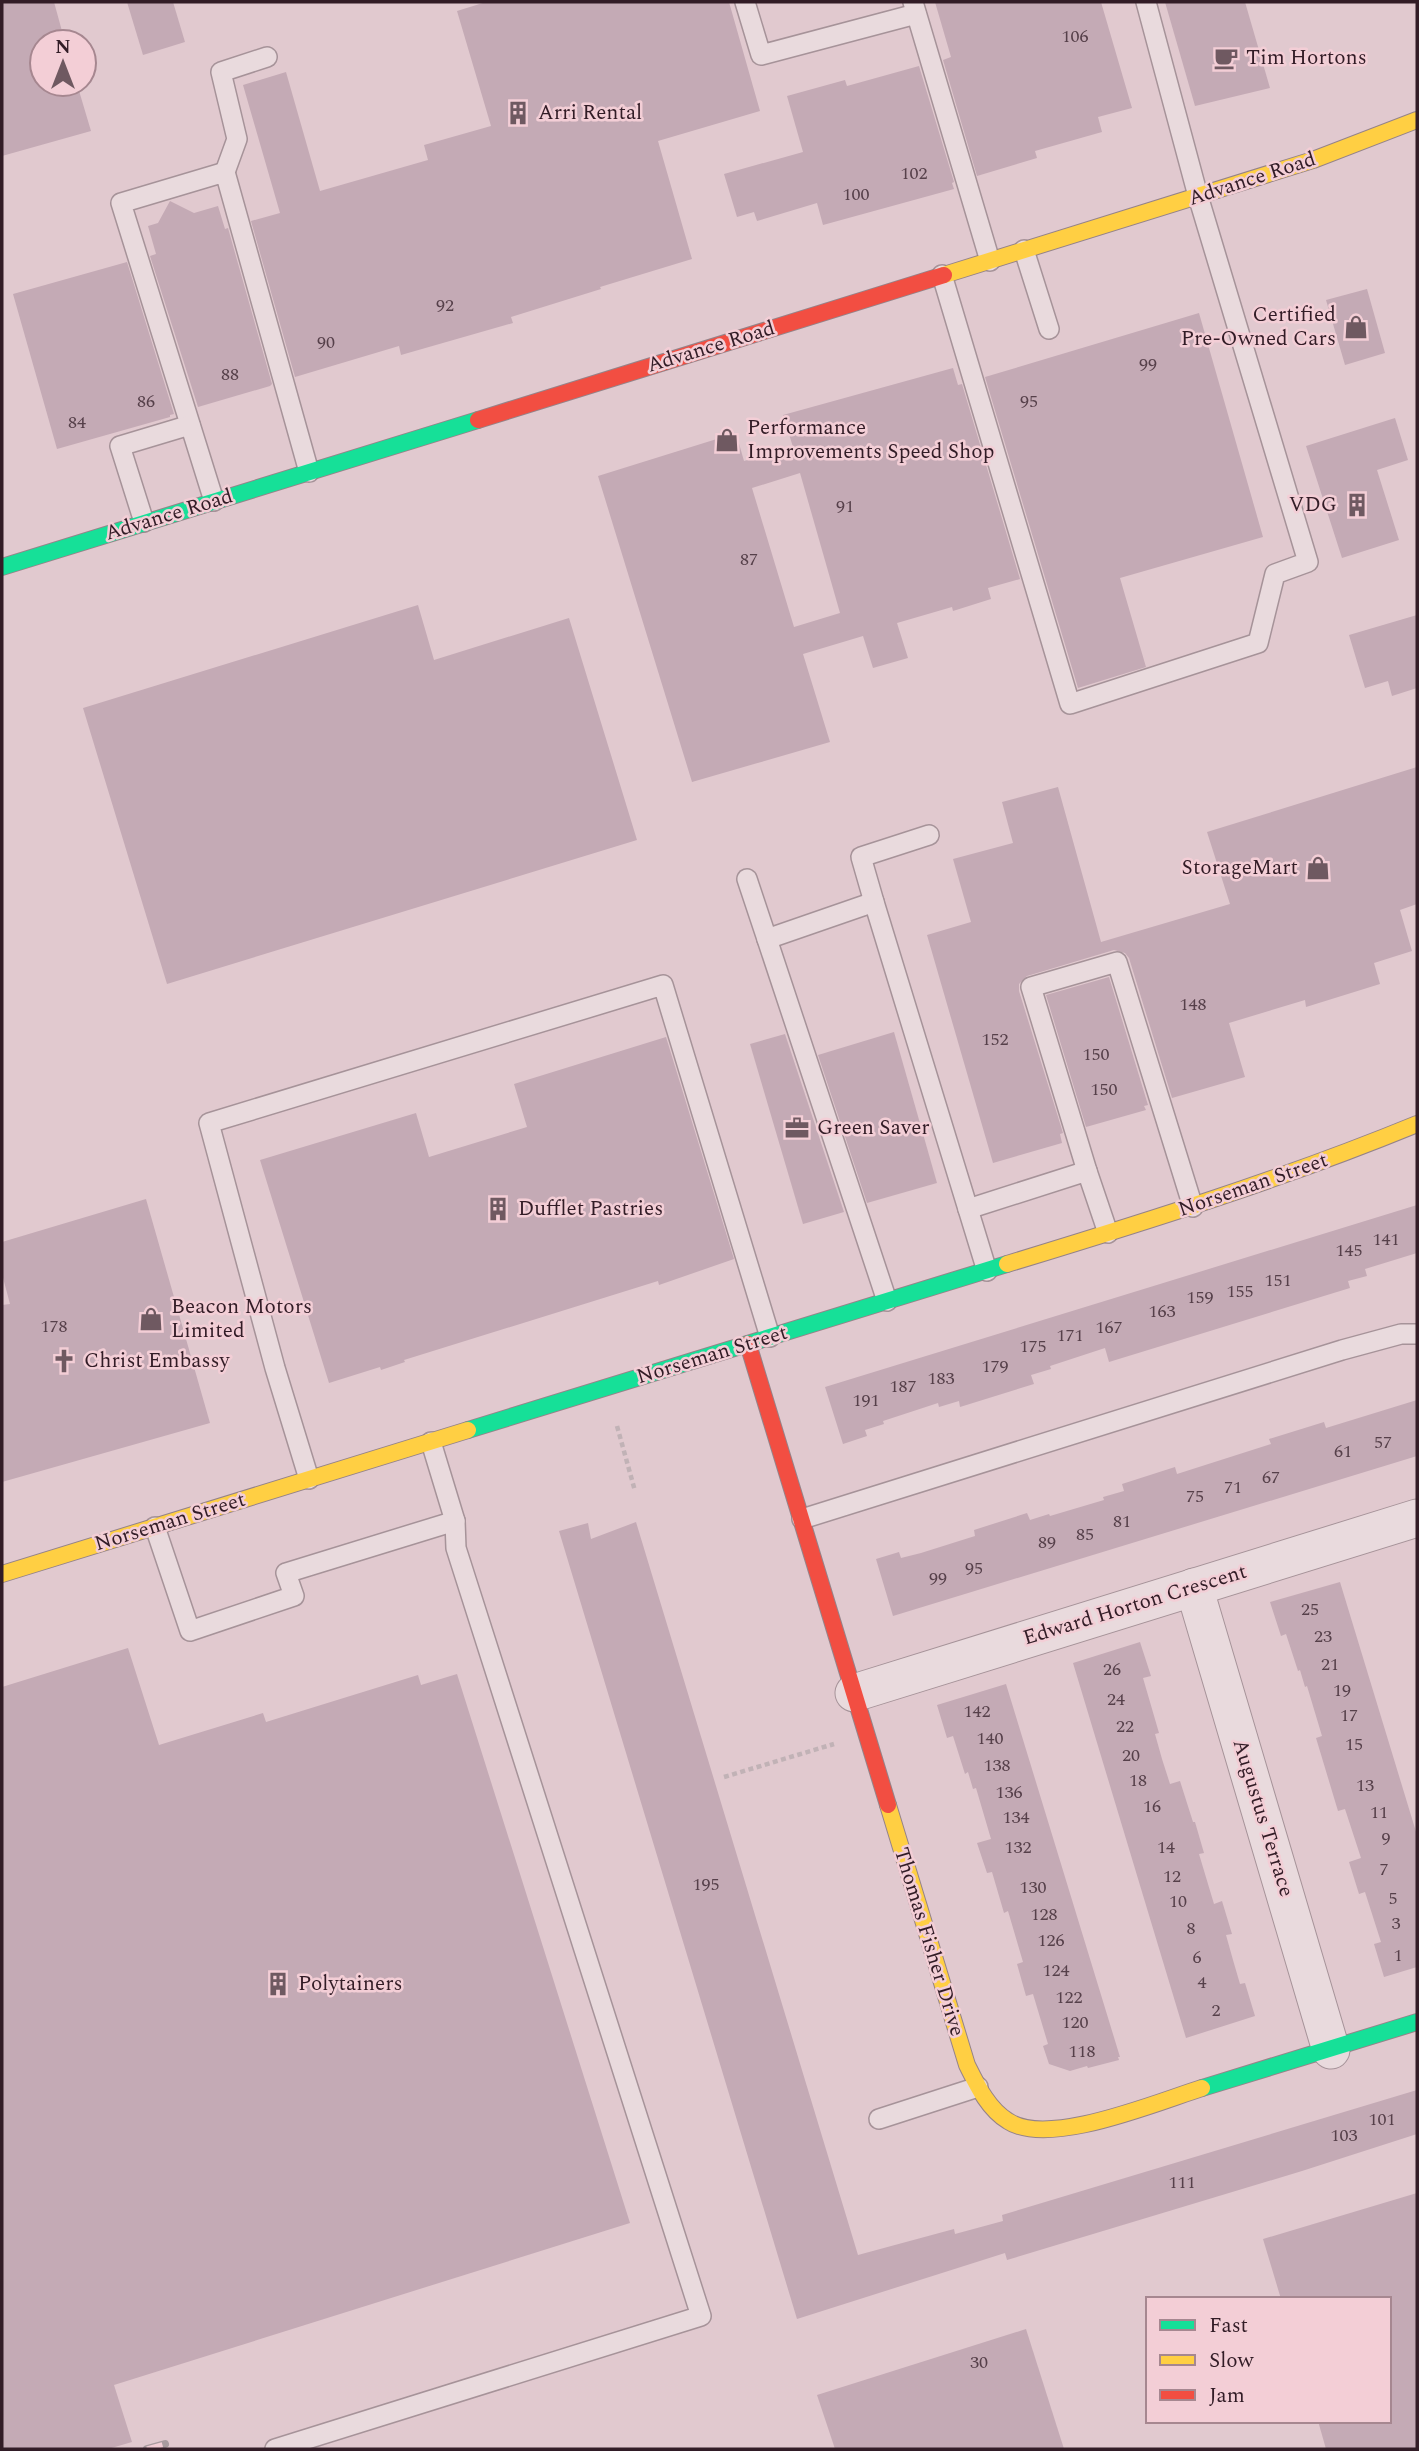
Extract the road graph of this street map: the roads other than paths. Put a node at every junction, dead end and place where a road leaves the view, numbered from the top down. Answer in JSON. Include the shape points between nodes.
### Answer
{"nodes":[{"id":1,"x":745,"y":2,"type":"edge"},
{"id":2,"x":1146,"y":2,"type":"edge"},
{"id":3,"x":915,"y":8,"type":"edge"},
{"id":4,"x":267,"y":57,"type":"dead end"},
{"id":5,"x":1417,"y":120,"type":"edge"},
{"id":6,"x":225,"y":172,"type":"junction"},
{"id":7,"x":1198,"y":196,"type":"junction"},
{"id":8,"x":1024,"y":250,"type":"junction"},
{"id":9,"x":990,"y":261,"type":"junction"},
{"id":10,"x":942,"y":275,"type":"junction"},
{"id":11,"x":1049,"y":329,"type":"dead end"},
{"id":12,"x":190,"y":425,"type":"junction"},
{"id":13,"x":309,"y":472,"type":"junction"},
{"id":14,"x":214,"y":501,"type":"junction"},
{"id":15,"x":144,"y":522,"type":"junction"},
{"id":16,"x":2,"y":567,"type":"edge"},
{"id":17,"x":929,"y":835,"type":"dead end"},
{"id":18,"x":747,"y":879,"type":"dead end"},
{"id":19,"x":874,"y":902,"type":"junction"},
{"id":20,"x":767,"y":939,"type":"junction"},
{"id":21,"x":1417,"y":1124,"type":"edge"},
{"id":22,"x":1087,"y":1171,"type":"junction"},
{"id":23,"x":1193,"y":1207,"type":"junction"},
{"id":24,"x":968,"y":1209,"type":"junction"},
{"id":25,"x":1108,"y":1233,"type":"junction"},
{"id":26,"x":987,"y":1271,"type":"junction"},
{"id":27,"x":887,"y":1301,"type":"junction"},
{"id":28,"x":1417,"y":1334,"type":"edge"},
{"id":29,"x":770,"y":1337,"type":"junction"},
{"id":30,"x":748,"y":1344,"type":"junction"},
{"id":31,"x":431,"y":1441,"type":"junction"},
{"id":32,"x":309,"y":1479,"type":"junction"},
{"id":33,"x":1417,"y":1518,"type":"edge"},
{"id":34,"x":802,"y":1519,"type":"junction"},
{"id":35,"x":455,"y":1521,"type":"junction"},
{"id":36,"x":155,"y":1527,"type":"junction"},
{"id":37,"x":2,"y":1574,"type":"edge"},
{"id":38,"x":1194,"y":1587,"type":"junction"},
{"id":39,"x":854,"y":1693,"type":"junction"},
{"id":40,"x":1417,"y":2022,"type":"edge"},
{"id":41,"x":1331,"y":2050,"type":"junction"},
{"id":42,"x":978,"y":2087,"type":"junction"},
{"id":43,"x":879,"y":2119,"type":"dead end"},
{"id":44,"x":275,"y":2449,"type":"edge"}],
"edges":[{"from":1,"to":3,"type":"lane","via":[[761,55]]},
{"from":2,"to":7,"type":"lane"},
{"from":3,"to":9,"type":"lane"},
{"from":4,"to":6,"type":"lane","via":[[221,72],[237,139]]},
{"from":5,"to":7,"type":"street","name":"Advance Road","via":[[1313,160]]},
{"from":6,"to":12,"type":"lane","via":[[121,204]]},
{"from":6,"to":13,"type":"lane"},
{"from":7,"to":8,"type":"street","name":"Advance Road"},
{"from":7,"to":10,"type":"lane","via":[[1308,562],[1275,573],[1258,643],[1070,704]]},
{"from":8,"to":9,"type":"street","name":"Advance Road"},
{"from":8,"to":11,"type":"lane"},
{"from":9,"to":10,"type":"street","name":"Advance Road"},
{"from":10,"to":13,"type":"street","name":"Advance Road"},
{"from":12,"to":14,"type":"lane"},
{"from":12,"to":15,"type":"lane","via":[[120,446]]},
{"from":13,"to":14,"type":"street","name":"Advance Road"},
{"from":14,"to":15,"type":"street","name":"Advance Road"},
{"from":15,"to":16,"type":"street","name":"Advance Road"},
{"from":17,"to":19,"type":"lane","via":[[861,857]]},
{"from":18,"to":20,"type":"lane"},
{"from":19,"to":20,"type":"lane"},
{"from":19,"to":24,"type":"lane"},
{"from":20,"to":27,"type":"lane"},
{"from":21,"to":23,"type":"street","name":"Norseman Street"},
{"from":22,"to":23,"type":"lane","via":[[1031,987],[1117,961]]},
{"from":22,"to":24,"type":"lane"},
{"from":22,"to":25,"type":"lane"},
{"from":23,"to":25,"type":"street","name":"Norseman Street"},
{"from":24,"to":26,"type":"lane"},
{"from":25,"to":26,"type":"street","name":"Norseman Street"},
{"from":26,"to":27,"type":"street","name":"Norseman Street"},
{"from":27,"to":29,"type":"street","name":"Norseman Street"},
{"from":28,"to":34,"type":"lane","via":[[1342,1350]]},
{"from":29,"to":30,"type":"street","name":"Norseman Street"},
{"from":29,"to":32,"type":"lane","via":[[663,985],[209,1123]]},
{"from":30,"to":31,"type":"street","name":"Norseman Street"},
{"from":30,"to":34,"type":"street","name":"Thomas Fisher Drive"},
{"from":31,"to":32,"type":"street","name":"Norseman Street"},
{"from":31,"to":35,"type":"lane"},
{"from":32,"to":36,"type":"street","name":"Norseman Street"},
{"from":33,"to":38,"type":"street","name":"Edward Horton Crescent"},
{"from":34,"to":39,"type":"street","name":"Thomas Fisher Drive"},
{"from":35,"to":36,"type":"lane","via":[[286,1573],[294,1596],[190,1631]]},
{"from":35,"to":44,"type":"lane","via":[[456,1548],[701,2316]]},
{"from":36,"to":37,"type":"street","name":"Norseman Street"},
{"from":38,"to":39,"type":"street","name":"Edward Horton Crescent"},
{"from":38,"to":41,"type":"street","name":"Augustus Terrace"},
{"from":39,"to":42,"type":"street","name":"Thomas Fisher Drive","via":[[967,2065]]},
{"from":40,"to":41,"type":"street","name":"Thomas Fisher Drive"},
{"from":41,"to":42,"type":"street","name":"Thomas Fisher Drive","via":[[1080,2126],[1029,2130],[1003,2119]]},
{"from":42,"to":43,"type":"lane"}]}
